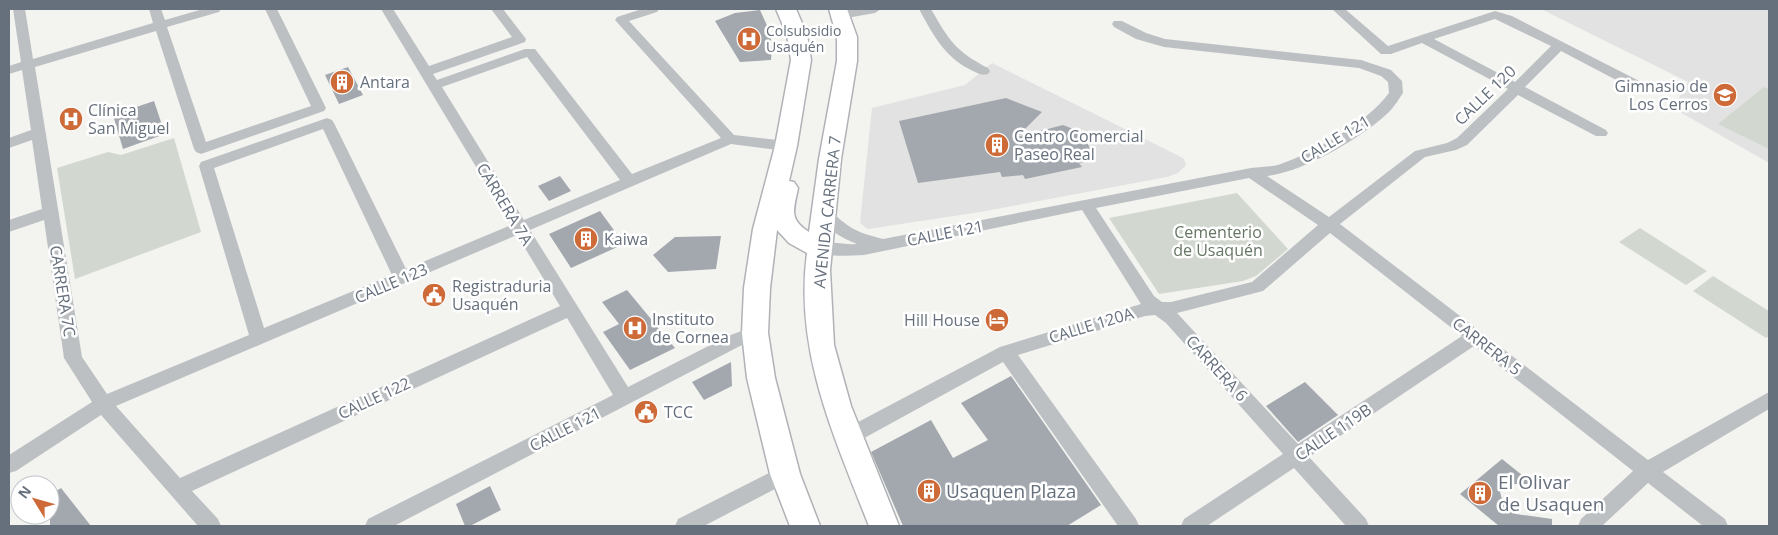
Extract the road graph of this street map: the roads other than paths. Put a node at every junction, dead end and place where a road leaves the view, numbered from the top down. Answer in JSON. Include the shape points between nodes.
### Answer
{"nodes":[{"id":1,"x":18,"y":9,"type":"edge"},
{"id":2,"x":155,"y":9,"type":"edge"},
{"id":3,"x":215,"y":9,"type":"edge"},
{"id":4,"x":271,"y":9,"type":"edge"},
{"id":5,"x":387,"y":9,"type":"edge"},
{"id":6,"x":497,"y":9,"type":"edge"},
{"id":7,"x":653,"y":9,"type":"edge"},
{"id":8,"x":786,"y":9,"type":"edge"},
{"id":9,"x":875,"y":9,"type":"edge"},
{"id":10,"x":925,"y":9,"type":"edge"},
{"id":11,"x":1338,"y":9,"type":"edge"},
{"id":12,"x":9,"y":11,"type":"edge"},
{"id":13,"x":839,"y":12,"type":"edge"},
{"id":14,"x":1118,"y":24,"type":"dead end"},
{"id":15,"x":161,"y":25,"type":"junction"},
{"id":16,"x":520,"y":39,"type":"joint"},
{"id":17,"x":1423,"y":39,"type":"junction"},
{"id":18,"x":1559,"y":46,"type":"junction"},
{"id":19,"x":28,"y":65,"type":"junction"},
{"id":20,"x":9,"y":70,"type":"edge"},
{"id":21,"x":982,"y":71,"type":"dead end"},
{"id":22,"x":425,"y":72,"type":"junction"},
{"id":23,"x":433,"y":86,"type":"junction"},
{"id":24,"x":1517,"y":89,"type":"junction"},
{"id":25,"x":1644,"y":89,"type":"dead end"},
{"id":26,"x":791,"y":119,"type":"junction"},
{"id":27,"x":1601,"y":133,"type":"dead end"},
{"id":28,"x":38,"y":134,"type":"junction"},
{"id":29,"x":730,"y":139,"type":"junction"},
{"id":30,"x":9,"y":143,"type":"edge"},
{"id":31,"x":786,"y":146,"type":"junction"},
{"id":32,"x":1251,"y":173,"type":"junction"},
{"id":33,"x":630,"y":182,"type":"junction"},
{"id":34,"x":1086,"y":205,"type":"junction"},
{"id":35,"x":50,"y":212,"type":"junction"},
{"id":36,"x":824,"y":213,"type":"junction"},
{"id":37,"x":1330,"y":224,"type":"junction"},
{"id":38,"x":9,"y":226,"type":"edge"},
{"id":39,"x":519,"y":228,"type":"junction"},
{"id":40,"x":884,"y":244,"type":"junction"},
{"id":41,"x":821,"y":248,"type":"junction"},
{"id":42,"x":402,"y":278,"type":"junction"},
{"id":43,"x":1160,"y":308,"type":"junction"},
{"id":44,"x":570,"y":309,"type":"junction"},
{"id":45,"x":755,"y":333,"type":"junction"},
{"id":46,"x":1474,"y":337,"type":"junction"},
{"id":47,"x":259,"y":339,"type":"junction"},
{"id":48,"x":1006,"y":352,"type":"junction"},
{"id":49,"x":625,"y":398,"type":"junction"},
{"id":50,"x":1769,"y":400,"type":"edge"},
{"id":51,"x":103,"y":404,"type":"junction"},
{"id":52,"x":850,"y":436,"type":"junction"},
{"id":53,"x":1296,"y":456,"type":"junction"},
{"id":54,"x":9,"y":465,"type":"edge"},
{"id":55,"x":1647,"y":471,"type":"junction"},
{"id":56,"x":786,"y":474,"type":"junction"},
{"id":57,"x":178,"y":488,"type":"junction"},
{"id":58,"x":211,"y":526,"type":"edge"},
{"id":59,"x":375,"y":526,"type":"edge"},
{"id":60,"x":685,"y":526,"type":"edge"},
{"id":61,"x":805,"y":526,"type":"edge"},
{"id":62,"x":884,"y":526,"type":"edge"},
{"id":63,"x":1129,"y":526,"type":"edge"},
{"id":64,"x":1191,"y":526,"type":"edge"},
{"id":65,"x":1359,"y":526,"type":"edge"},
{"id":66,"x":1588,"y":526,"type":"edge"},
{"id":67,"x":1718,"y":526,"type":"edge"}],
"edges":[{"from":1,"to":12,"type":"street"},
{"from":1,"to":19,"type":"street","name":"CARRERA 7C"},
{"from":2,"to":15,"type":"street"},
{"from":3,"to":15,"type":"street"},
{"from":4,"to":15,"type":"street","via":[[319,108],[201,149]]},
{"from":5,"to":22,"type":"street","name":"CARRERA 7A"},
{"from":6,"to":16,"type":"street"},
{"from":7,"to":29,"type":"street","via":[[622,20]]},
{"from":8,"to":26,"type":"main road","via":[[797,35],[801,60]]},
{"from":9,"to":13,"type":"street"},
{"from":10,"to":21,"type":"street","via":[[947,48]]},
{"from":11,"to":17,"type":"street","via":[[1386,50]]},
{"from":13,"to":36,"type":"main road","name":"AVENIDA CARRERA 7","via":[[847,37],[847,61]]},
{"from":14,"to":32,"type":"street","name":"CALLE 121","via":[[1164,43],[1361,64],[1386,72],[1395,81],[1396,93],[1385,108],[1362,126],[1316,154],[1278,170]]},
{"from":15,"to":19,"type":"street"},
{"from":16,"to":22,"type":"street"},
{"from":17,"to":18,"type":"street","via":[[1495,15],[1508,18]]},
{"from":17,"to":24,"type":"street"},
{"from":18,"to":24,"type":"street","name":"CALLE 120"},
{"from":18,"to":25,"type":"street"},
{"from":19,"to":20,"type":"street"},
{"from":19,"to":28,"type":"street","name":"CARRERA 7C"},
{"from":22,"to":23,"type":"street","name":"CARRERA 7A"},
{"from":23,"to":33,"type":"street","via":[[530,52]]},
{"from":23,"to":39,"type":"street","name":"CARRERA 7A"},
{"from":24,"to":27,"type":"street"},
{"from":24,"to":37,"type":"street","name":"CALLE 120","via":[[1464,139],[1451,147],[1420,154]]},
{"from":26,"to":31,"type":"main road"},
{"from":26,"to":41,"type":"main road","via":[[791,156],[782,214],[785,223],[796,234]]},
{"from":28,"to":30,"type":"street"},
{"from":28,"to":35,"type":"street","name":"CARRERA 7C"},
{"from":29,"to":31,"type":"street"},
{"from":29,"to":33,"type":"street","name":"CALLE 123"},
{"from":31,"to":45,"type":"main road","via":[[765,229]]},
{"from":32,"to":34,"type":"street","name":"CALLE 121"},
{"from":32,"to":37,"type":"street","name":"CARRERA 5"},
{"from":33,"to":39,"type":"street","name":"CALLE 123"},
{"from":34,"to":40,"type":"street","name":"CALLE 121"},
{"from":34,"to":43,"type":"street","name":"CARRERA 6","via":[[1148,301]]},
{"from":35,"to":38,"type":"street"},
{"from":35,"to":51,"type":"street","name":"CARRERA 7C","via":[[73,358]]},
{"from":36,"to":40,"type":"street","name":"CALLE 121","via":[[855,237]]},
{"from":36,"to":41,"type":"main road","name":"AVENIDA CARRERA 7"},
{"from":37,"to":43,"type":"street","name":"CALLE 120A","via":[[1257,287]]},
{"from":37,"to":46,"type":"street","name":"CARRERA 5"},
{"from":39,"to":42,"type":"street","name":"CALLE 123"},
{"from":39,"to":44,"type":"street","name":"CARRERA 7A"},
{"from":40,"to":41,"type":"street","name":"CALLE 121","via":[[843,251]]},
{"from":41,"to":52,"type":"main road","name":"AVENIDA CARRERA 7","via":[[817,276],[821,345],[830,383]]},
{"from":42,"to":47,"type":"street","name":"CALLE 123"},
{"from":42,"to":47,"type":"street","via":[[327,123],[206,166]]},
{"from":43,"to":48,"type":"street","name":"CALLE 120A","via":[[1145,309]]},
{"from":43,"to":53,"type":"street","name":"CARRERA 6"},
{"from":44,"to":49,"type":"street","name":"CARRERA 7A"},
{"from":44,"to":57,"type":"street","name":"CALLE 122"},
{"from":45,"to":49,"type":"street","name":"CALLE 121"},
{"from":45,"to":56,"type":"main road","via":[[761,378]]},
{"from":46,"to":53,"type":"street","name":"CALLE 119B"},
{"from":46,"to":55,"type":"street","name":"CARRERA 5"},
{"from":47,"to":51,"type":"street","name":"CALLE 123"},
{"from":48,"to":52,"type":"street","name":"CALLE 120A"},
{"from":48,"to":63,"type":"street"},
{"from":49,"to":59,"type":"street","name":"CALLE 121"},
{"from":50,"to":55,"type":"street"},
{"from":51,"to":54,"type":"street","name":"CALLE 123"},
{"from":51,"to":57,"type":"street","name":"CARRERA 7C"},
{"from":52,"to":62,"type":"main road","name":"AVENIDA CARRERA 7"},
{"from":53,"to":64,"type":"street","name":"CALLE 119B"},
{"from":53,"to":65,"type":"street","name":"CARRERA 6"},
{"from":55,"to":66,"type":"street"},
{"from":55,"to":67,"type":"street","name":"CARRERA 5"},
{"from":56,"to":60,"type":"street"},
{"from":56,"to":61,"type":"main road"},
{"from":57,"to":58,"type":"street","name":"CARRERA 7C"}]}
